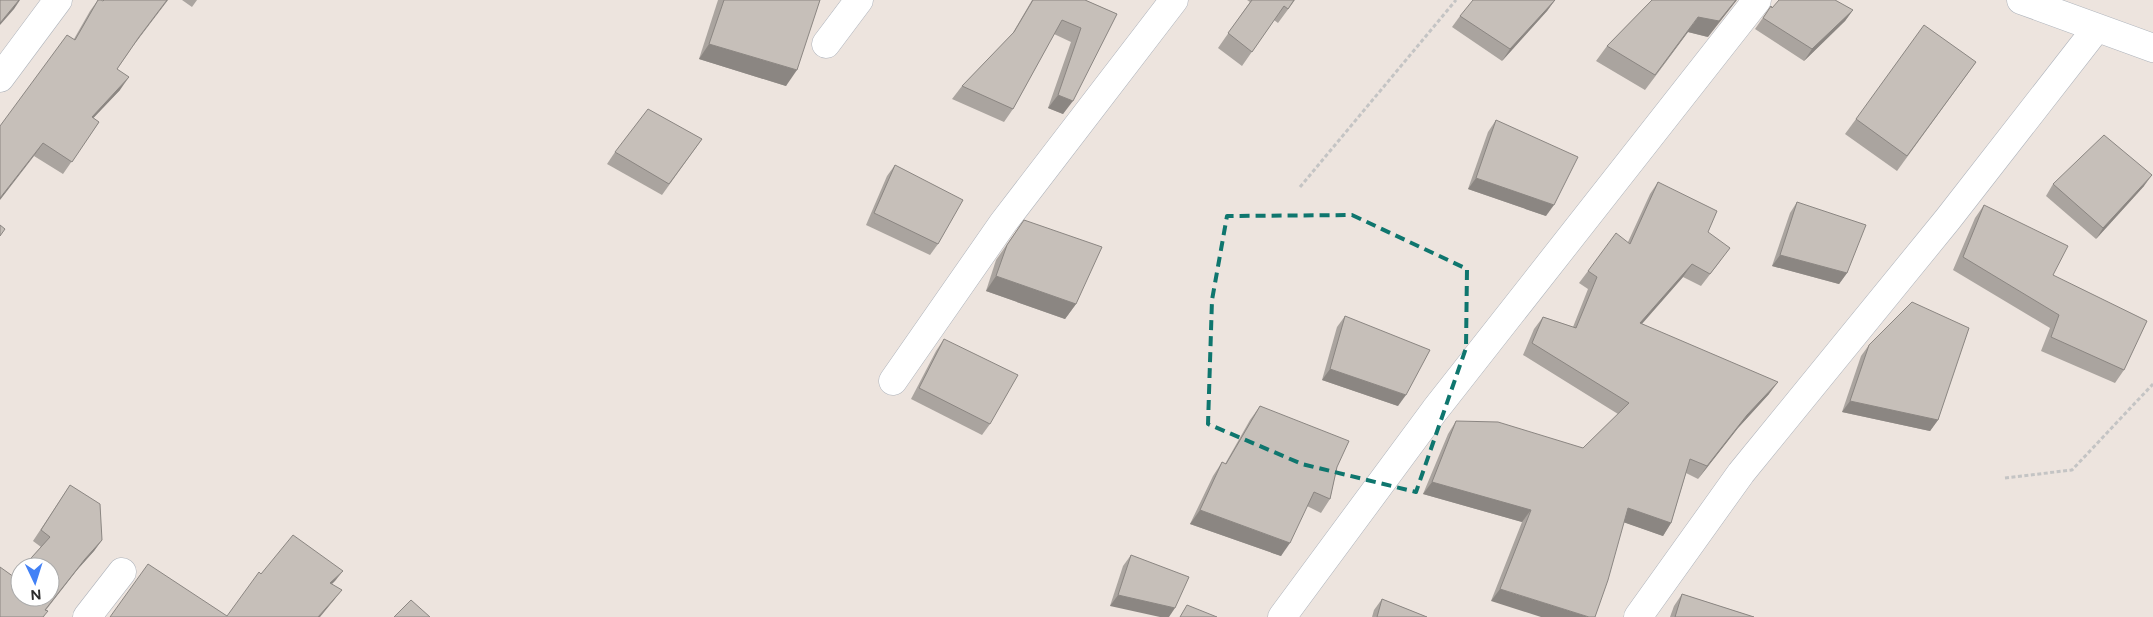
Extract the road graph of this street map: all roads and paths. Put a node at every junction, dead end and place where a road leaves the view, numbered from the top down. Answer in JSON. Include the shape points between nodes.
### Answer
{"nodes":[{"id":1,"x":58,"y":0,"type":"edge"},
{"id":2,"x":859,"y":0,"type":"edge"},
{"id":3,"x":1174,"y":0,"type":"edge"},
{"id":4,"x":1456,"y":0,"type":"edge"},
{"id":5,"x":1757,"y":0,"type":"edge"},
{"id":6,"x":2021,"y":0,"type":"edge"},
{"id":7,"x":2096,"y":29,"type":"junction"},
{"id":8,"x":826,"y":44,"type":"dead end"},
{"id":9,"x":2153,"y":48,"type":"edge"},
{"id":10,"x":0,"y":78,"type":"edge"},
{"id":11,"x":1300,"y":187,"type":"dead end"},
{"id":12,"x":893,"y":381,"type":"dead end"},
{"id":13,"x":2153,"y":384,"type":"edge"},
{"id":14,"x":2005,"y":478,"type":"dead end"},
{"id":15,"x":122,"y":572,"type":"dead end"},
{"id":16,"x":88,"y":617,"type":"edge"},
{"id":17,"x":1282,"y":617,"type":"edge"},
{"id":18,"x":1638,"y":617,"type":"edge"}],
"edges":[{"from":1,"to":10,"type":"street"},
{"from":2,"to":8,"type":"street"},
{"from":3,"to":12,"type":"street","via":[[1003,223]]},
{"from":4,"to":11,"type":"path"},
{"from":5,"to":17,"type":"street","via":[[1435,410]]},
{"from":6,"to":7,"type":"street"},
{"from":7,"to":9,"type":"street"},
{"from":7,"to":18,"type":"street","via":[[1948,220],[1746,466]]},
{"from":13,"to":14,"type":"path","via":[[2072,470]]},
{"from":15,"to":16,"type":"street"}]}
